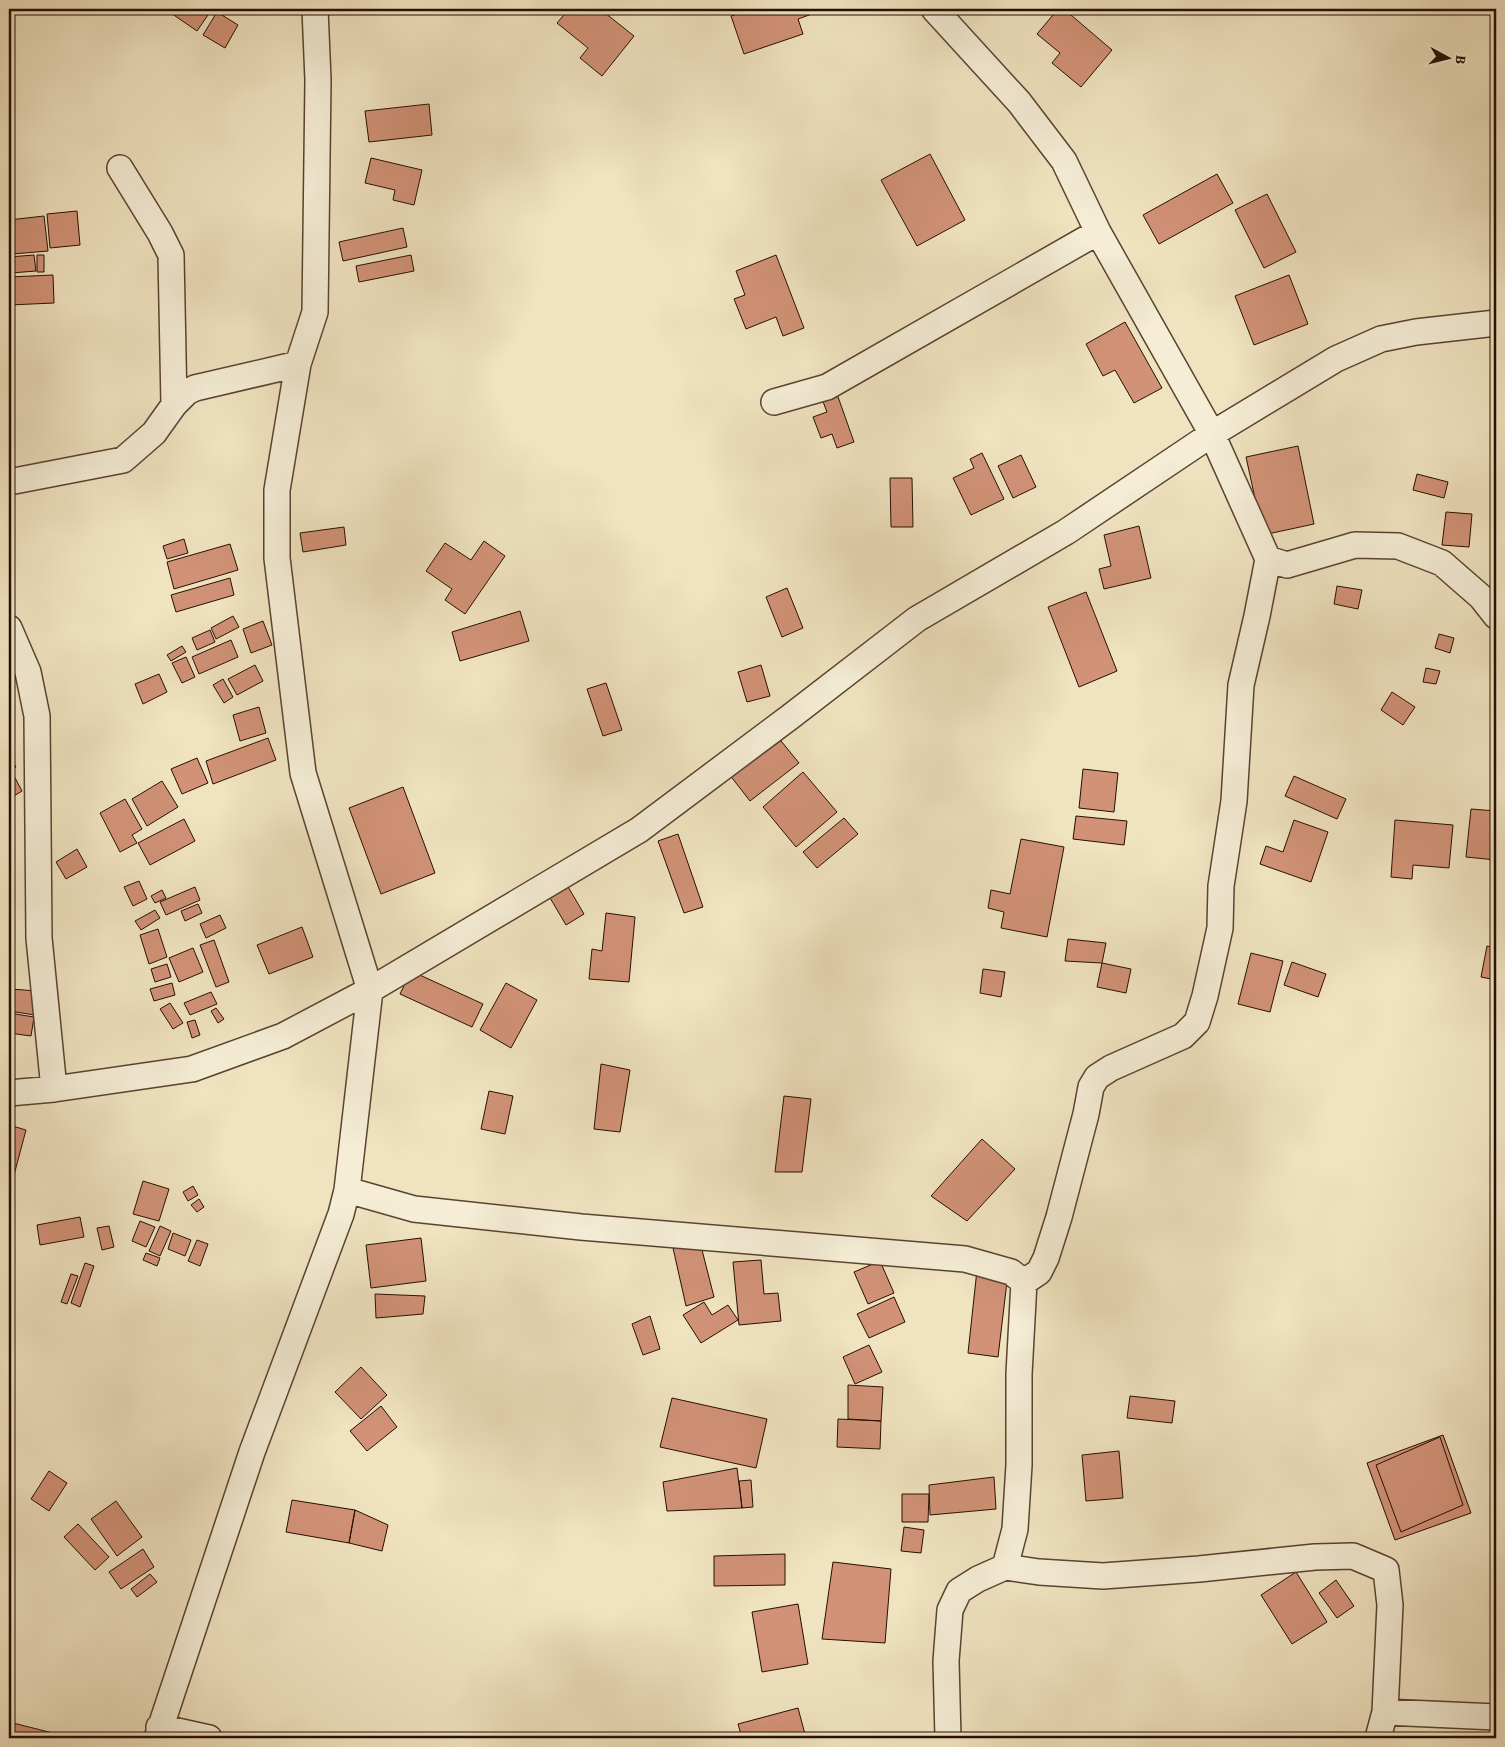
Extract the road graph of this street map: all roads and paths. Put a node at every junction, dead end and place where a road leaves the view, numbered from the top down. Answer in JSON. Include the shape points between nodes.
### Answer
{"nodes":[{"id":1,"x":315,"y":9,"type":"edge"},
{"id":2,"x":934,"y":9,"type":"edge"},
{"id":3,"x":120,"y":168,"type":"dead end"},
{"id":4,"x":1098,"y":232,"type":"junction"},
{"id":5,"x":1496,"y":323,"type":"edge"},
{"id":6,"x":298,"y":364,"type":"junction"},
{"id":7,"x":774,"y":402,"type":"dead end"},
{"id":8,"x":174,"y":405,"type":"junction"},
{"id":9,"x":1212,"y":434,"type":"junction"},
{"id":10,"x":9,"y":482,"type":"edge"},
{"id":11,"x":1268,"y":558,"type":"junction"},
{"id":12,"x":1496,"y":616,"type":"edge"},
{"id":13,"x":9,"y":628,"type":"edge"},
{"id":14,"x":370,"y":990,"type":"junction"},
{"id":15,"x":54,"y":1089,"type":"junction"},
{"id":16,"x":9,"y":1093,"type":"edge"},
{"id":17,"x":347,"y":1190,"type":"junction"},
{"id":18,"x":1024,"y":1282,"type":"junction"},
{"id":19,"x":1005,"y":1567,"type":"junction"},
{"id":20,"x":1385,"y":1712,"type":"junction"},
{"id":21,"x":1496,"y":1717,"type":"edge"},
{"id":22,"x":158,"y":1733,"type":"edge"},
{"id":23,"x":209,"y":1738,"type":"edge"},
{"id":24,"x":948,"y":1738,"type":"edge"},
{"id":25,"x":1378,"y":1738,"type":"edge"}],
"edges":[{"from":1,"to":6,"type":"street","via":[[318,80],[315,312]]},
{"from":2,"to":4,"type":"street","via":[[1019,102],[1064,161]]},
{"from":3,"to":8,"type":"street","via":[[171,255]]},
{"from":4,"to":7,"type":"street","via":[[827,387]]},
{"from":4,"to":9,"type":"street"},
{"from":5,"to":9,"type":"street","via":[[1380,339],[1336,359]]},
{"from":6,"to":8,"type":"street","via":[[195,388]]},
{"from":6,"to":14,"type":"street","via":[[277,490],[277,558],[303,773]]},
{"from":8,"to":10,"type":"street","via":[[154,433],[123,460]]},
{"from":9,"to":11,"type":"street"},
{"from":9,"to":14,"type":"street","via":[[1066,532],[917,619],[639,830]]},
{"from":11,"to":12,"type":"street","via":[[1287,565],[1355,545],[1398,546],[1442,563]]},
{"from":11,"to":18,"type":"street","via":[[1241,685],[1234,802],[1220,886],[1220,928],[1197,1022],[1183,1036],[1097,1077],[1091,1087],[1046,1258],[1039,1272]]},
{"from":13,"to":15,"type":"street","via":[[28,672],[37,716],[39,938]]},
{"from":14,"to":15,"type":"street","via":[[282,1036],[192,1068]]},
{"from":14,"to":17,"type":"street"},
{"from":15,"to":16,"type":"street"},
{"from":17,"to":18,"type":"street","via":[[414,1209],[581,1227],[965,1259],[1011,1272]]},
{"from":17,"to":22,"type":"street","via":[[342,1214],[252,1452]]},
{"from":18,"to":19,"type":"street","via":[[1015,1529]]},
{"from":19,"to":20,"type":"street","via":[[1103,1576],[1315,1556],[1353,1556],[1386,1570],[1390,1604]]},
{"from":19,"to":24,"type":"street","via":[[959,1591],[950,1610],[946,1660]]},
{"from":20,"to":21,"type":"street"},
{"from":20,"to":25,"type":"street"},
{"from":22,"to":23,"type":"street"}]}
